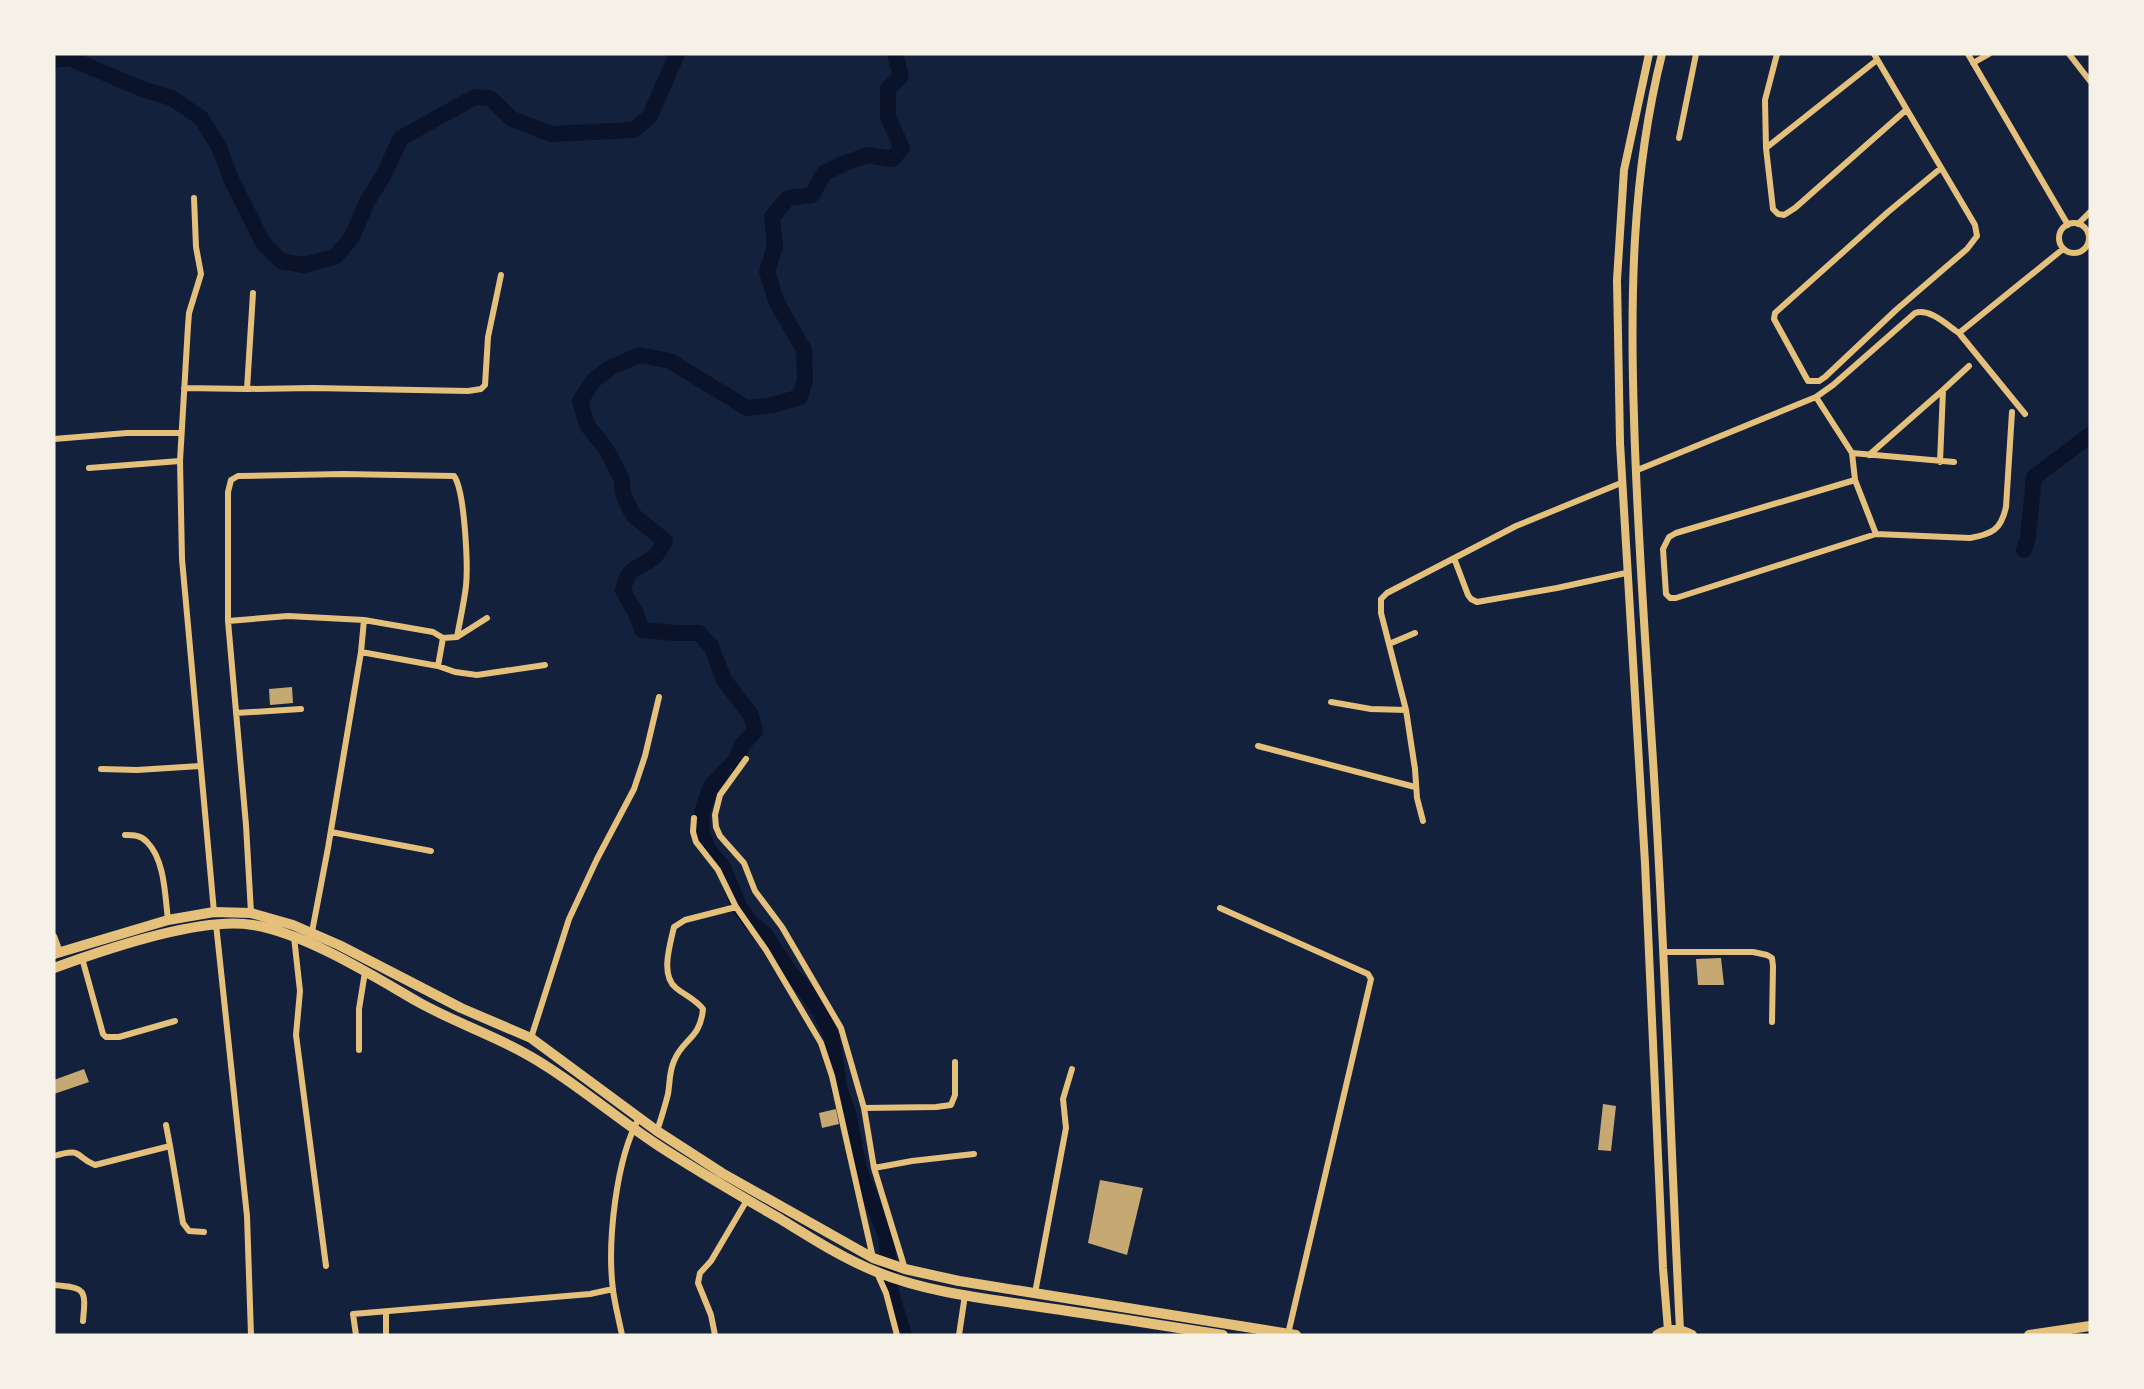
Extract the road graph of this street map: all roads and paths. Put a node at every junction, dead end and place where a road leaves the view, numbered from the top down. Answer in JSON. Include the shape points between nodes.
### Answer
{"nodes":[{"id":1,"x":1649,"y":54,"type":"edge"},
{"id":2,"x":1662,"y":54,"type":"edge"},
{"id":3,"x":1696,"y":54,"type":"edge"},
{"id":4,"x":1777,"y":54,"type":"edge"},
{"id":5,"x":1968,"y":54,"type":"edge"},
{"id":6,"x":1989,"y":54,"type":"edge"},
{"id":7,"x":2069,"y":54,"type":"edge"},
{"id":8,"x":1875,"y":57,"type":"edge"},
{"id":9,"x":1973,"y":63,"type":"junction"},
{"id":10,"x":2090,"y":81,"type":"edge"},
{"id":11,"x":1906,"y":110,"type":"junction"},
{"id":12,"x":1679,"y":138,"type":"dead end"},
{"id":13,"x":1766,"y":148,"type":"junction"},
{"id":14,"x":1941,"y":168,"type":"junction"},
{"id":15,"x":194,"y":198,"type":"dead end"},
{"id":16,"x":2090,"y":212,"type":"edge"},
{"id":17,"x":2078,"y":224,"type":"junction"},
{"id":18,"x":2068,"y":225,"type":"junction"},
{"id":19,"x":2063,"y":249,"type":"junction"},
{"id":20,"x":501,"y":275,"type":"dead end"},
{"id":21,"x":254,"y":293,"type":"dead end"},
{"id":22,"x":1959,"y":333,"type":"junction"},
{"id":23,"x":1969,"y":366,"type":"dead end"},
{"id":24,"x":184,"y":388,"type":"junction"},
{"id":25,"x":247,"y":389,"type":"junction"},
{"id":26,"x":1943,"y":390,"type":"junction"},
{"id":27,"x":1816,"y":397,"type":"junction"},
{"id":28,"x":2012,"y":412,"type":"dead end"},
{"id":29,"x":2025,"y":414,"type":"dead end"},
{"id":30,"x":181,"y":433,"type":"junction"},
{"id":31,"x":55,"y":437,"type":"edge"},
{"id":32,"x":1852,"y":453,"type":"junction"},
{"id":33,"x":1869,"y":455,"type":"junction"},
{"id":34,"x":180,"y":461,"type":"junction"},
{"id":35,"x":1940,"y":462,"type":"junction"},
{"id":36,"x":1954,"y":462,"type":"dead end"},
{"id":37,"x":89,"y":468,"type":"dead end"},
{"id":38,"x":1639,"y":469,"type":"junction"},
{"id":39,"x":1855,"y":480,"type":"junction"},
{"id":40,"x":1622,"y":483,"type":"junction"},
{"id":41,"x":1876,"y":534,"type":"junction"},
{"id":42,"x":1454,"y":558,"type":"junction"},
{"id":43,"x":1626,"y":573,"type":"junction"},
{"id":44,"x":487,"y":618,"type":"dead end"},
{"id":45,"x":364,"y":620,"type":"junction"},
{"id":46,"x":228,"y":621,"type":"junction"},
{"id":47,"x":1630,"y":630,"type":"junction"},
{"id":48,"x":1644,"y":630,"type":"junction"},
{"id":49,"x":1415,"y":633,"type":"dead end"},
{"id":50,"x":457,"y":637,"type":"junction"},
{"id":51,"x":443,"y":638,"type":"junction"},
{"id":52,"x":1389,"y":644,"type":"junction"},
{"id":53,"x":361,"y":651,"type":"junction"},
{"id":54,"x":545,"y":665,"type":"dead end"},
{"id":55,"x":438,"y":666,"type":"junction"},
{"id":56,"x":659,"y":697,"type":"dead end"},
{"id":57,"x":1331,"y":702,"type":"dead end"},
{"id":58,"x":301,"y":710,"type":"dead end"},
{"id":59,"x":1406,"y":710,"type":"junction"},
{"id":60,"x":236,"y":713,"type":"junction"},
{"id":61,"x":1258,"y":746,"type":"dead end"},
{"id":62,"x":746,"y":759,"type":"dead end"},
{"id":63,"x":200,"y":766,"type":"junction"},
{"id":64,"x":101,"y":769,"type":"dead end"},
{"id":65,"x":1415,"y":787,"type":"junction"},
{"id":66,"x":694,"y":818,"type":"dead end"},
{"id":67,"x":1423,"y":821,"type":"dead end"},
{"id":68,"x":331,"y":832,"type":"junction"},
{"id":69,"x":124,"y":835,"type":"dead end"},
{"id":70,"x":431,"y":851,"type":"dead end"},
{"id":71,"x":736,"y":907,"type":"junction"},
{"id":72,"x":1220,"y":908,"type":"dead end"},
{"id":73,"x":214,"y":912,"type":"junction"},
{"id":74,"x":251,"y":913,"type":"junction"},
{"id":75,"x":168,"y":921,"type":"junction"},
{"id":76,"x":216,"y":924,"type":"junction"},
{"id":77,"x":137,"y":929,"type":"junction"},
{"id":78,"x":312,"y":932,"type":"junction"},
{"id":79,"x":54,"y":936,"type":"edge"},
{"id":80,"x":294,"y":937,"type":"junction"},
{"id":81,"x":140,"y":941,"type":"junction"},
{"id":82,"x":1664,"y":952,"type":"junction"},
{"id":83,"x":57,"y":953,"type":"edge"},
{"id":84,"x":82,"y":958,"type":"junction"},
{"id":85,"x":54,"y":968,"type":"edge"},
{"id":86,"x":365,"y":972,"type":"junction"},
{"id":87,"x":175,"y":1021,"type":"dead end"},
{"id":88,"x":1772,"y":1022,"type":"dead end"},
{"id":89,"x":531,"y":1038,"type":"junction"},
{"id":90,"x":359,"y":1050,"type":"dead end"},
{"id":91,"x":955,"y":1062,"type":"dead end"},
{"id":92,"x":1072,"y":1069,"type":"dead end"},
{"id":93,"x":864,"y":1108,"type":"junction"},
{"id":94,"x":639,"y":1118,"type":"junction"},
{"id":95,"x":166,"y":1125,"type":"dead end"},
{"id":96,"x":634,"y":1128,"type":"junction"},
{"id":97,"x":657,"y":1131,"type":"junction"},
{"id":98,"x":170,"y":1146,"type":"junction"},
{"id":99,"x":974,"y":1154,"type":"dead end"},
{"id":100,"x":54,"y":1156,"type":"edge"},
{"id":101,"x":874,"y":1168,"type":"junction"},
{"id":102,"x":747,"y":1200,"type":"junction"},
{"id":103,"x":204,"y":1232,"type":"dead end"},
{"id":104,"x":848,"y":1244,"type":"junction"},
{"id":105,"x":842,"y":1255,"type":"junction"},
{"id":106,"x":877,"y":1259,"type":"junction"},
{"id":107,"x":326,"y":1266,"type":"dead end"},
{"id":108,"x":905,"y":1269,"type":"junction"},
{"id":109,"x":879,"y":1273,"type":"junction"},
{"id":110,"x":54,"y":1285,"type":"edge"},
{"id":111,"x":613,"y":1288,"type":"junction"},
{"id":112,"x":1035,"y":1293,"type":"junction"},
{"id":113,"x":964,"y":1295,"type":"junction"},
{"id":114,"x":1108,"y":1311,"type":"junction"},
{"id":115,"x":386,"y":1312,"type":"junction"},
{"id":116,"x":83,"y":1321,"type":"dead end"},
{"id":117,"x":2088,"y":1329,"type":"edge"},
{"id":118,"x":1674,"y":1330,"type":"junction"},
{"id":119,"x":1292,"y":1334,"type":"edge"},
{"id":120,"x":250,"y":1335,"type":"edge"},
{"id":121,"x":356,"y":1335,"type":"edge"},
{"id":122,"x":386,"y":1335,"type":"edge"},
{"id":123,"x":622,"y":1335,"type":"edge"},
{"id":124,"x":715,"y":1335,"type":"edge"},
{"id":125,"x":897,"y":1335,"type":"edge"},
{"id":126,"x":959,"y":1335,"type":"edge"},
{"id":127,"x":1223,"y":1335,"type":"edge"},
{"id":128,"x":1657,"y":1335,"type":"edge"},
{"id":129,"x":1692,"y":1335,"type":"edge"},
{"id":130,"x":2029,"y":1335,"type":"edge"}],
"edges":[{"from":1,"to":40,"type":"street","via":[[1628,150],[1622,200],[1617,280]]},
{"from":2,"to":38,"type":"street","via":[[1637,207],[1631,328]]},
{"from":3,"to":12,"type":"street"},
{"from":4,"to":13,"type":"street","via":[[1765,100]]},
{"from":5,"to":9,"type":"street"},
{"from":6,"to":9,"type":"street"},
{"from":7,"to":10,"type":"street"},
{"from":8,"to":11,"type":"street"},
{"from":8,"to":13,"type":"street"},
{"from":9,"to":18,"type":"street"},
{"from":11,"to":13,"type":"street","via":[[1784,215],[1773,209]]},
{"from":11,"to":14,"type":"street"},
{"from":14,"to":14,"type":"street","via":[[1975,225],[1974,241],[1825,377],[1808,381],[1774,319],[1775,314]]},
{"from":15,"to":24,"type":"street","via":[[201,274],[189,313]]},
{"from":16,"to":17,"type":"street"},
{"from":17,"to":18,"type":"street"},
{"from":17,"to":19,"type":"street","via":[[2089,237],[2086,246],[2076,253]]},
{"from":18,"to":19,"type":"street","via":[[2060,233]]},
{"from":19,"to":22,"type":"street"},
{"from":20,"to":25,"type":"street","via":[[488,337],[485,385],[481,389]]},
{"from":21,"to":25,"type":"street"},
{"from":22,"to":27,"type":"street","via":[[1931,315],[1914,312]]},
{"from":22,"to":29,"type":"street"},
{"from":23,"to":26,"type":"street"},
{"from":24,"to":25,"type":"street"},
{"from":24,"to":30,"type":"street"},
{"from":26,"to":33,"type":"street"},
{"from":26,"to":35,"type":"street"},
{"from":27,"to":32,"type":"street"},
{"from":27,"to":38,"type":"street"},
{"from":28,"to":41,"type":"street","via":[[2006,507],[1998,527],[1970,538]]},
{"from":30,"to":31,"type":"street"},
{"from":30,"to":34,"type":"street"},
{"from":32,"to":33,"type":"street"},
{"from":32,"to":39,"type":"street"},
{"from":33,"to":35,"type":"street"},
{"from":34,"to":37,"type":"street"},
{"from":34,"to":63,"type":"street","via":[[184,583]]},
{"from":35,"to":36,"type":"street"},
{"from":38,"to":48,"type":"street"},
{"from":39,"to":41,"type":"street"},
{"from":39,"to":41,"type":"street","via":[[1669,537],[1663,549],[1666,594],[1676,598]]},
{"from":40,"to":42,"type":"street","via":[[1516,526]]},
{"from":40,"to":43,"type":"street"},
{"from":42,"to":43,"type":"street","via":[[1470,599],[1477,602]]},
{"from":42,"to":52,"type":"street","via":[[1383,595],[1380,608]]},
{"from":43,"to":47,"type":"street"},
{"from":44,"to":50,"type":"street"},
{"from":45,"to":46,"type":"street","via":[[288,616]]},
{"from":45,"to":51,"type":"street","via":[[433,632]]},
{"from":45,"to":53,"type":"street"},
{"from":46,"to":50,"type":"street","via":[[228,492],[234,477],[450,475],[456,478],[460,489],[465,549],[466,583]]},
{"from":46,"to":60,"type":"street"},
{"from":47,"to":48,"type":"street"},
{"from":47,"to":118,"type":"street","via":[[1663,1257]]},
{"from":48,"to":82,"type":"street"},
{"from":49,"to":52,"type":"street"},
{"from":50,"to":51,"type":"street"},
{"from":51,"to":55,"type":"street"},
{"from":52,"to":59,"type":"street"},
{"from":53,"to":55,"type":"street"},
{"from":53,"to":68,"type":"street"},
{"from":54,"to":55,"type":"street","via":[[477,675]]},
{"from":56,"to":89,"type":"street","via":[[634,789],[569,919]]},
{"from":57,"to":59,"type":"street"},
{"from":58,"to":60,"type":"street"},
{"from":59,"to":65,"type":"street"},
{"from":60,"to":74,"type":"street"},
{"from":61,"to":65,"type":"street"},
{"from":62,"to":93,"type":"street","via":[[720,795],[716,827],[744,863],[755,891],[782,927],[841,1028]]},
{"from":63,"to":64,"type":"street","via":[[137,771]]},
{"from":63,"to":73,"type":"street"},
{"from":65,"to":67,"type":"street"},
{"from":66,"to":71,"type":"street","via":[[696,842],[718,870]]},
{"from":68,"to":70,"type":"street"},
{"from":68,"to":78,"type":"street"},
{"from":69,"to":75,"type":"street","via":[[137,836],[153,851]]},
{"from":71,"to":97,"type":"street","via":[[685,920],[674,927],[668,959],[670,981],[703,1009],[697,1031],[674,1061]]},
{"from":71,"to":106,"type":"street","via":[[821,1043]]},
{"from":72,"to":119,"type":"street","via":[[1368,974],[1371,979]]},
{"from":73,"to":74,"type":"highway"},
{"from":73,"to":75,"type":"highway"},
{"from":74,"to":78,"type":"highway"},
{"from":75,"to":77,"type":"highway"},
{"from":76,"to":80,"type":"highway","via":[[251,924]]},
{"from":76,"to":81,"type":"highway"},
{"from":76,"to":120,"type":"street","via":[[247,1216]]},
{"from":77,"to":81,"type":"highway"},
{"from":77,"to":83,"type":"highway"},
{"from":78,"to":89,"type":"highway","via":[[461,1008]]},
{"from":79,"to":83,"type":"street"},
{"from":80,"to":86,"type":"highway"},
{"from":80,"to":107,"type":"street","via":[[300,991],[296,1035]]},
{"from":81,"to":84,"type":"highway"},
{"from":82,"to":88,"type":"street","via":[[1767,954],[1773,966]]},
{"from":82,"to":118,"type":"street"},
{"from":84,"to":85,"type":"highway"},
{"from":84,"to":87,"type":"street","via":[[106,1037]]},
{"from":86,"to":90,"type":"street","via":[[359,1009]]},
{"from":86,"to":96,"type":"highway","via":[[433,1010],[532,1057]]},
{"from":89,"to":94,"type":"highway"},
{"from":91,"to":93,"type":"street","via":[[955,1095],[951,1105]]},
{"from":92,"to":112,"type":"street","via":[[1063,1099],[1066,1128]]},
{"from":93,"to":101,"type":"street"},
{"from":94,"to":96,"type":"street"},
{"from":94,"to":97,"type":"highway"},
{"from":95,"to":98,"type":"street"},
{"from":96,"to":102,"type":"highway"},
{"from":96,"to":111,"type":"street","via":[[624,1152],[615,1209]]},
{"from":97,"to":104,"type":"highway","via":[[722,1173]]},
{"from":98,"to":100,"type":"street","via":[[95,1165],[76,1153]]},
{"from":98,"to":103,"type":"street","via":[[183,1223],[189,1231]]},
{"from":99,"to":101,"type":"street"},
{"from":101,"to":108,"type":"street"},
{"from":102,"to":105,"type":"highway"},
{"from":102,"to":124,"type":"street","via":[[698,1277]]},
{"from":104,"to":105,"type":"highway"},
{"from":104,"to":106,"type":"highway"},
{"from":105,"to":109,"type":"highway"},
{"from":106,"to":108,"type":"highway"},
{"from":108,"to":112,"type":"highway"},
{"from":109,"to":113,"type":"highway"},
{"from":109,"to":125,"type":"street"},
{"from":110,"to":116,"type":"street","via":[[77,1287],[83,1292]]},
{"from":111,"to":115,"type":"street","via":[[590,1294]]},
{"from":111,"to":123,"type":"street"},
{"from":112,"to":114,"type":"highway"},
{"from":113,"to":114,"type":"highway"},
{"from":113,"to":126,"type":"street"},
{"from":114,"to":119,"type":"highway"},
{"from":114,"to":127,"type":"highway"},
{"from":115,"to":121,"type":"street","via":[[354,1314]]},
{"from":115,"to":122,"type":"street"},
{"from":117,"to":130,"type":"highway"},
{"from":118,"to":128,"type":"highway"},
{"from":118,"to":129,"type":"highway"}]}
